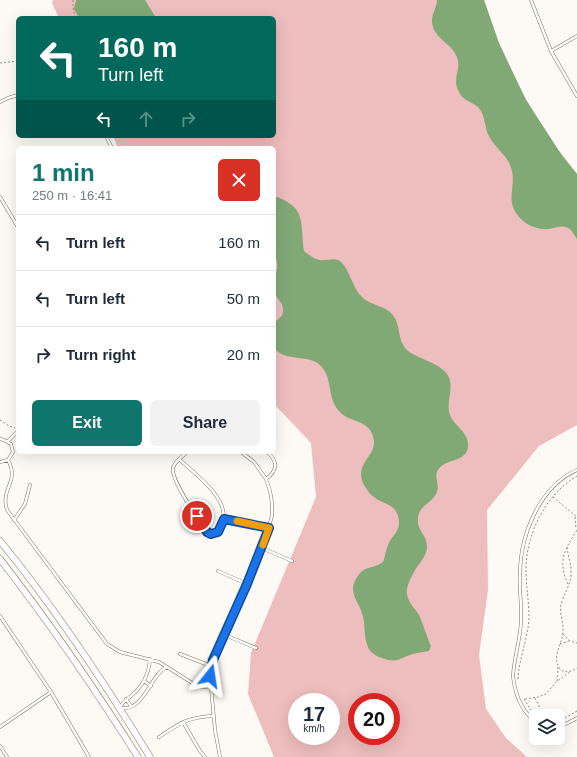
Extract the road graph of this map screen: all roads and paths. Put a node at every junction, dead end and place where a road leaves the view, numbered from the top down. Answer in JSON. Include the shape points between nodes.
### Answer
{"nodes":[{"id":1,"x":73,"y":0,"type":"edge"},
{"id":2,"x":532,"y":0,"type":"edge"},
{"id":3,"x":74,"y":16,"type":"edge"},
{"id":4,"x":577,"y":36,"type":"edge"},
{"id":5,"x":551,"y":51,"type":"junction"},
{"id":6,"x":16,"y":61,"type":"edge"},
{"id":7,"x":0,"y":63,"type":"edge"},
{"id":8,"x":16,"y":96,"type":"edge"},
{"id":9,"x":577,"y":96,"type":"edge"},
{"id":10,"x":0,"y":102,"type":"edge"},
{"id":11,"x":0,"y":197,"type":"edge"},
{"id":12,"x":16,"y":224,"type":"edge"},
{"id":13,"x":0,"y":420,"type":"edge"},
{"id":14,"x":16,"y":430,"type":"edge"},
{"id":15,"x":16,"y":433,"type":"edge"},
{"id":16,"x":0,"y":440,"type":"edge"},
{"id":17,"x":8,"y":441,"type":"junction"},
{"id":18,"x":185,"y":454,"type":"edge"},
{"id":19,"x":244,"y":454,"type":"edge"},
{"id":20,"x":269,"y":454,"type":"edge"},
{"id":21,"x":179,"y":459,"type":"junction"},
{"id":22,"x":8,"y":460,"type":"junction"},
{"id":23,"x":0,"y":462,"type":"edge"},
{"id":24,"x":577,"y":470,"type":"edge"},
{"id":25,"x":577,"y":476,"type":"edge"},
{"id":26,"x":266,"y":479,"type":"junction"},
{"id":27,"x":30,"y":485,"type":"dead end"},
{"id":28,"x":553,"y":496,"type":"junction"},
{"id":29,"x":576,"y":517,"type":"edge"},
{"id":30,"x":224,"y":519,"type":"junction"},
{"id":31,"x":14,"y":520,"type":"junction"},
{"id":32,"x":269,"y":528,"type":"junction"},
{"id":33,"x":577,"y":531,"type":"edge"},
{"id":34,"x":0,"y":541,"type":"edge"},
{"id":35,"x":262,"y":548,"type":"junction"},
{"id":36,"x":566,"y":548,"type":"junction"},
{"id":37,"x":0,"y":559,"type":"edge"},
{"id":38,"x":292,"y":561,"type":"dead end"},
{"id":39,"x":218,"y":571,"type":"dead end"},
{"id":40,"x":247,"y":584,"type":"junction"},
{"id":41,"x":569,"y":585,"type":"junction"},
{"id":42,"x":0,"y":616,"type":"edge"},
{"id":43,"x":563,"y":634,"type":"junction"},
{"id":44,"x":225,"y":635,"type":"junction"},
{"id":45,"x":570,"y":641,"type":"junction"},
{"id":46,"x":577,"y":643,"type":"edge"},
{"id":47,"x":560,"y":644,"type":"junction"},
{"id":48,"x":256,"y":648,"type":"dead end"},
{"id":49,"x":180,"y":654,"type":"dead end"},
{"id":50,"x":150,"y":659,"type":"junction"},
{"id":51,"x":557,"y":665,"type":"junction"},
{"id":52,"x":211,"y":666,"type":"junction"},
{"id":53,"x":168,"y":667,"type":"junction"},
{"id":54,"x":577,"y":668,"type":"edge"},
{"id":55,"x":570,"y":672,"type":"junction"},
{"id":56,"x":144,"y":681,"type":"junction"},
{"id":57,"x":556,"y":682,"type":"junction"},
{"id":58,"x":519,"y":685,"type":"dead end"},
{"id":59,"x":151,"y":686,"type":"junction"},
{"id":60,"x":210,"y":686,"type":"junction"},
{"id":61,"x":50,"y":692,"type":"junction"},
{"id":62,"x":534,"y":697,"type":"junction"},
{"id":63,"x":126,"y":699,"type":"junction"},
{"id":64,"x":131,"y":706,"type":"junction"},
{"id":65,"x":120,"y":708,"type":"junction"},
{"id":66,"x":530,"y":709,"type":"edge"},
{"id":67,"x":540,"y":709,"type":"edge"},
{"id":68,"x":577,"y":711,"type":"edge"},
{"id":69,"x":111,"y":714,"type":"junction"},
{"id":70,"x":214,"y":716,"type":"junction"},
{"id":71,"x":529,"y":716,"type":"edge"},
{"id":72,"x":565,"y":718,"type":"edge"},
{"id":73,"x":577,"y":718,"type":"edge"},
{"id":74,"x":183,"y":722,"type":"junction"},
{"id":75,"x":565,"y":724,"type":"edge"},
{"id":76,"x":0,"y":727,"type":"edge"},
{"id":77,"x":159,"y":737,"type":"dead end"},
{"id":78,"x":0,"y":746,"type":"edge"},
{"id":79,"x":6,"y":757,"type":"edge"},
{"id":80,"x":89,"y":757,"type":"edge"},
{"id":81,"x":138,"y":757,"type":"edge"},
{"id":82,"x":150,"y":757,"type":"edge"},
{"id":83,"x":205,"y":757,"type":"edge"},
{"id":84,"x":220,"y":757,"type":"edge"}],
"edges":[{"from":1,"to":3,"type":"path"},
{"from":2,"to":5,"type":"lane"},
{"from":4,"to":5,"type":"lane"},
{"from":5,"to":9,"type":"lane"},
{"from":6,"to":7,"type":"path"},
{"from":8,"to":10,"type":"lane"},
{"from":11,"to":12,"type":"lane"},
{"from":13,"to":14,"type":"path"},
{"from":15,"to":17,"type":"lane"},
{"from":16,"to":17,"type":"lane"},
{"from":17,"to":22,"type":"lane","via":[[13,452]]},
{"from":18,"to":21,"type":"lane"},
{"from":19,"to":26,"type":"lane","via":[[254,462]]},
{"from":20,"to":26,"type":"lane","via":[[276,465],[274,472]]},
{"from":21,"to":30,"type":"lane","via":[[213,491],[219,500]]},
{"from":21,"to":30,"type":"lane","via":[[173,468],[174,478],[207,532],[218,532]]},
{"from":22,"to":23,"type":"lane"},
{"from":22,"to":31,"type":"lane","via":[[13,475],[5,503]]},
{"from":24,"to":71,"type":"lane","via":[[562,479],[546,495],[530,523],[522,548],[522,622],[514,681],[519,701]]},
{"from":25,"to":28,"type":"path"},
{"from":26,"to":32,"type":"lane","via":[[272,503]]},
{"from":27,"to":31,"type":"lane","via":[[25,504]]},
{"from":28,"to":29,"type":"path"},
{"from":28,"to":58,"type":"path","via":[[535,526],[527,555],[529,617],[519,669]]},
{"from":29,"to":33,"type":"path"},
{"from":30,"to":32,"type":"lane"},
{"from":31,"to":50,"type":"lane","via":[[107,644],[120,652]]},
{"from":32,"to":35,"type":"lane"},
{"from":33,"to":36,"type":"path"},
{"from":34,"to":65,"type":"street","via":[[53,609]]},
{"from":35,"to":38,"type":"lane"},
{"from":35,"to":40,"type":"lane"},
{"from":36,"to":41,"type":"path","via":[[571,568]]},
{"from":36,"to":41,"type":"path","via":[[563,563]]},
{"from":37,"to":69,"type":"street"},
{"from":39,"to":40,"type":"lane"},
{"from":40,"to":44,"type":"lane"},
{"from":41,"to":43,"type":"path","via":[[561,607]]},
{"from":42,"to":61,"type":"lane"},
{"from":43,"to":45,"type":"path"},
{"from":43,"to":47,"type":"path"},
{"from":44,"to":48,"type":"lane"},
{"from":44,"to":52,"type":"lane"},
{"from":45,"to":46,"type":"path"},
{"from":45,"to":47,"type":"path"},
{"from":47,"to":51,"type":"path","via":[[556,654]]},
{"from":49,"to":52,"type":"lane"},
{"from":50,"to":53,"type":"lane"},
{"from":50,"to":56,"type":"lane"},
{"from":51,"to":55,"type":"path"},
{"from":51,"to":57,"type":"path"},
{"from":52,"to":60,"type":"lane"},
{"from":53,"to":59,"type":"lane","via":[[161,671]]},
{"from":53,"to":60,"type":"lane","via":[[197,686]]},
{"from":54,"to":55,"type":"path"},
{"from":55,"to":57,"type":"path"},
{"from":56,"to":59,"type":"lane"},
{"from":56,"to":63,"type":"lane"},
{"from":57,"to":62,"type":"path","via":[[546,694]]},
{"from":59,"to":64,"type":"lane","via":[[142,698]]},
{"from":60,"to":70,"type":"lane"},
{"from":61,"to":76,"type":"lane"},
{"from":61,"to":80,"type":"lane"},
{"from":62,"to":66,"type":"path","via":[[524,699]]},
{"from":62,"to":67,"type":"path"},
{"from":63,"to":64,"type":"lane"},
{"from":63,"to":65,"type":"lane"},
{"from":64,"to":65,"type":"lane"},
{"from":65,"to":69,"type":"street"},
{"from":65,"to":82,"type":"street"},
{"from":68,"to":72,"type":"path"},
{"from":69,"to":81,"type":"street"},
{"from":70,"to":74,"type":"lane","via":[[199,716]]},
{"from":70,"to":84,"type":"lane"},
{"from":73,"to":75,"type":"lane"},
{"from":74,"to":77,"type":"lane"},
{"from":74,"to":83,"type":"lane"},
{"from":78,"to":79,"type":"lane"}]}
